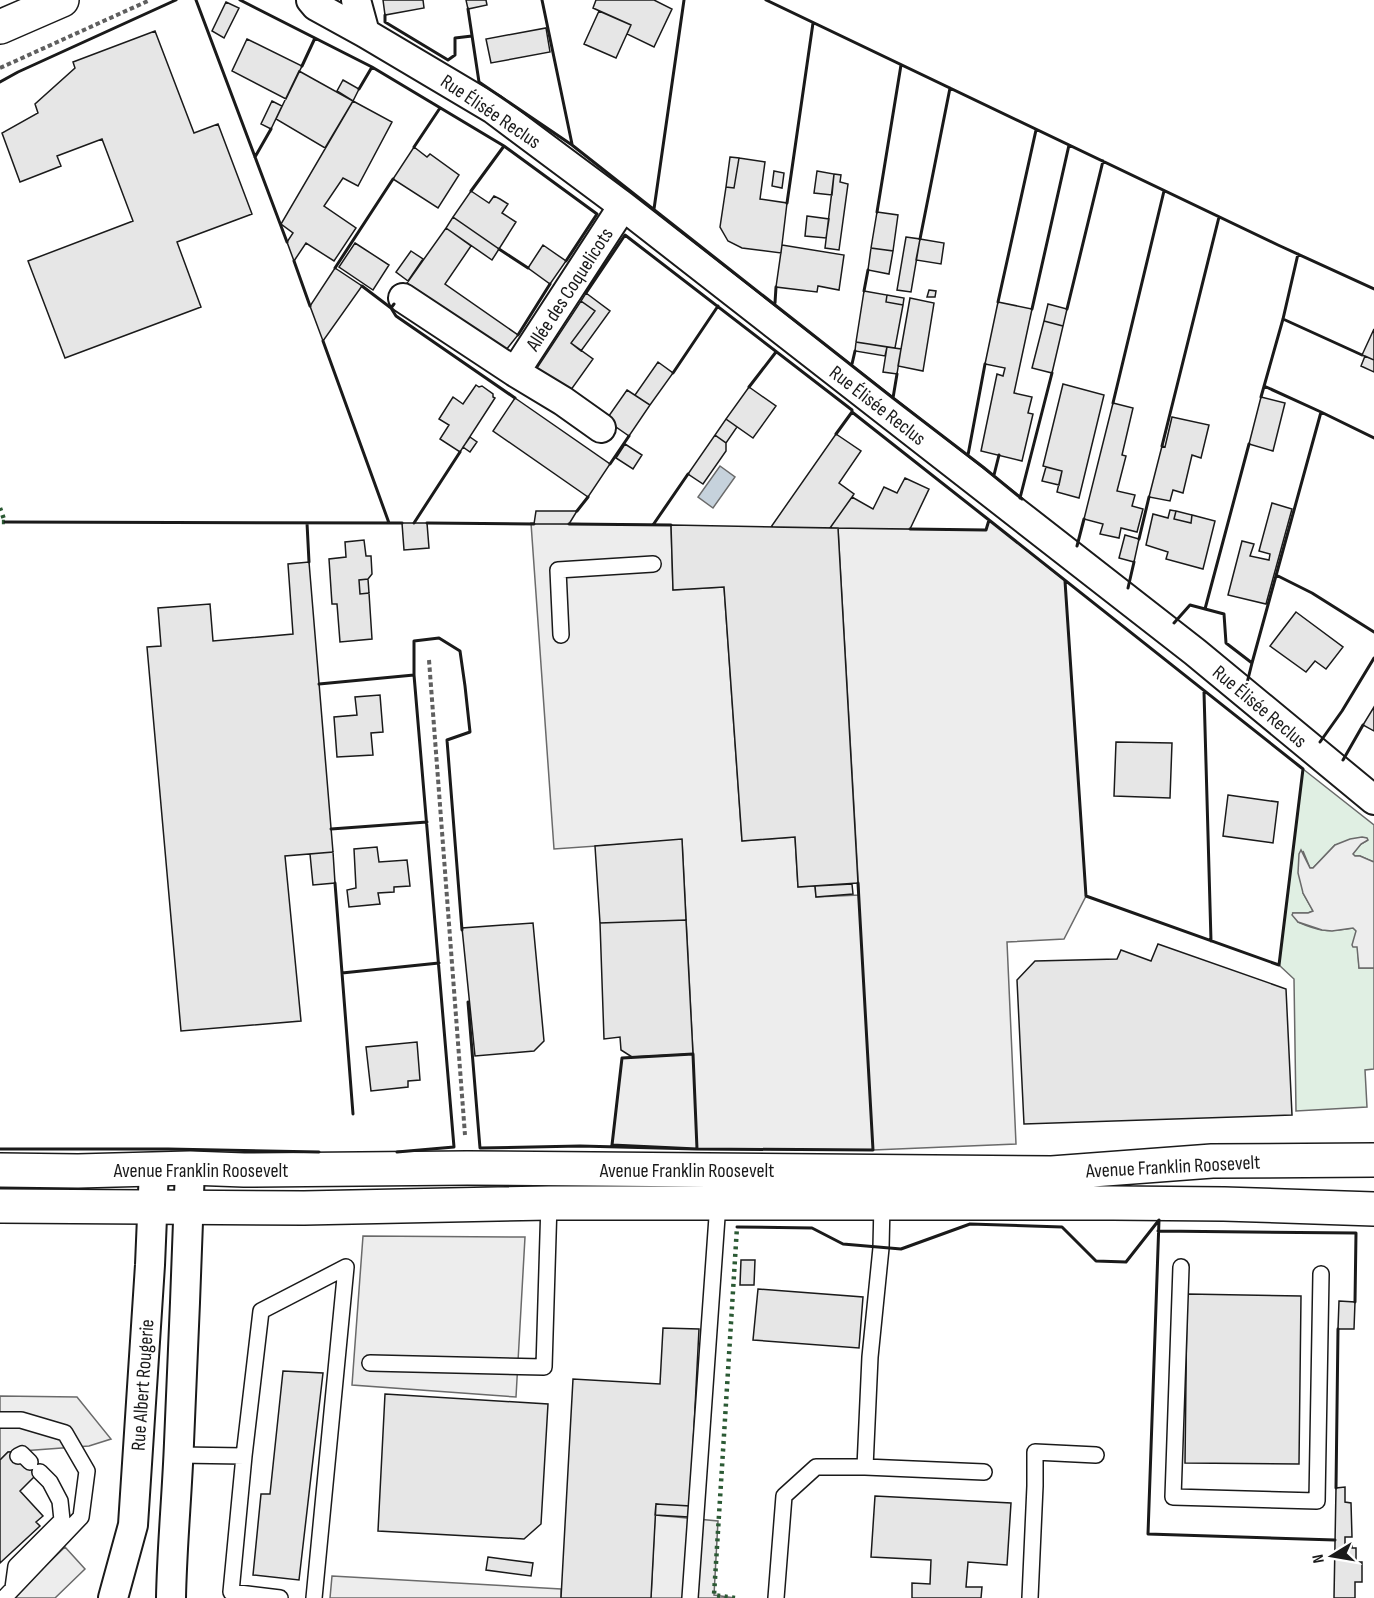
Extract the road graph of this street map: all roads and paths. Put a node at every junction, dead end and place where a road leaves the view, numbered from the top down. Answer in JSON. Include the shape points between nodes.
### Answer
{"nodes":[{"id":1,"x":62,"y":0,"type":"edge"},
{"id":2,"x":150,"y":0,"type":"edge"},
{"id":3,"x":311,"y":0,"type":"edge"},
{"id":4,"x":356,"y":0,"type":"edge"},
{"id":5,"x":2,"y":23,"type":"edge"},
{"id":6,"x":365,"y":33,"type":"junction"},
{"id":7,"x":0,"y":68,"type":"edge"},
{"id":8,"x":623,"y":206,"type":"junction"},
{"id":9,"x":402,"y":298,"type":"dead end"},
{"id":10,"x":515,"y":372,"type":"junction"},
{"id":11,"x":601,"y":428,"type":"dead end"},
{"id":12,"x":653,"y":564,"type":"dead end"},
{"id":13,"x":561,"y":634,"type":"dead end"},
{"id":14,"x":429,"y":660,"type":"dead end"},
{"id":15,"x":1374,"y":801,"type":"edge"},
{"id":16,"x":1374,"y":1160,"type":"edge"},
{"id":17,"x":190,"y":1168,"type":"junction"},
{"id":18,"x":468,"y":1168,"type":"junction"},
{"id":19,"x":154,"y":1169,"type":"junction"},
{"id":20,"x":0,"y":1170,"type":"edge"},
{"id":21,"x":921,"y":1173,"type":"junction"},
{"id":22,"x":549,"y":1203,"type":"junction"},
{"id":23,"x":718,"y":1203,"type":"junction"},
{"id":24,"x":869,"y":1203,"type":"junction"},
{"id":25,"x":0,"y":1206,"type":"edge"},
{"id":26,"x":189,"y":1206,"type":"junction"},
{"id":27,"x":152,"y":1207,"type":"junction"},
{"id":28,"x":1374,"y":1209,"type":"edge"},
{"id":29,"x":1181,"y":1267,"type":"dead end"},
{"id":30,"x":1321,"y":1274,"type":"dead end"},
{"id":31,"x":370,"y":1363,"type":"dead end"},
{"id":32,"x":0,"y":1420,"type":"edge"},
{"id":33,"x":178,"y":1455,"type":"junction"},
{"id":34,"x":1096,"y":1455,"type":"dead end"},
{"id":35,"x":244,"y":1456,"type":"junction"},
{"id":36,"x":29,"y":1463,"type":"dead end"},
{"id":37,"x":865,"y":1467,"type":"junction"},
{"id":38,"x":984,"y":1472,"type":"dead end"},
{"id":39,"x":8,"y":1593,"type":"edge"},
{"id":40,"x":112,"y":1598,"type":"edge"},
{"id":41,"x":171,"y":1598,"type":"edge"},
{"id":42,"x":280,"y":1598,"type":"edge"},
{"id":43,"x":314,"y":1598,"type":"edge"},
{"id":44,"x":690,"y":1598,"type":"edge"},
{"id":45,"x":776,"y":1598,"type":"edge"},
{"id":46,"x":1030,"y":1598,"type":"edge"}],
"edges":[{"from":1,"to":5,"type":"street"},
{"from":2,"to":7,"type":"path"},
{"from":3,"to":6,"type":"street","name":"Rue Élisée Reclus"},
{"from":4,"to":6,"type":"street"},
{"from":6,"to":8,"type":"street","name":"Rue Élisée Reclus","via":[[493,109]]},
{"from":8,"to":10,"type":"street","name":"Allée des Coquelicots"},
{"from":8,"to":15,"type":"street","name":"Rue Élisée Reclus","via":[[1195,652]]},
{"from":9,"to":10,"type":"street","name":"Allée des Coquelicots"},
{"from":10,"to":11,"type":"street","name":"Allée des Coquelicots"},
{"from":12,"to":13,"type":"lane","via":[[558,570]]},
{"from":14,"to":18,"type":"path"},
{"from":16,"to":21,"type":"street","name":"Avenue Franklin Roosevelt","via":[[1212,1161],[1052,1173]]},
{"from":17,"to":18,"type":"street","name":"Avenue Franklin Roosevelt"},
{"from":17,"to":19,"type":"street","name":"Avenue Franklin Roosevelt"},
{"from":17,"to":26,"type":"street","name":"Rue Albert Rougerie"},
{"from":18,"to":21,"type":"street","name":"Avenue Franklin Roosevelt"},
{"from":19,"to":20,"type":"street","name":"Avenue Franklin Roosevelt"},
{"from":19,"to":27,"type":"street","name":"Rue Albert Rougerie"},
{"from":21,"to":24,"type":"street","via":[[915,1188],[876,1191]]},
{"from":22,"to":23,"type":"street","name":"Avenue Franklin Roosevelt"},
{"from":22,"to":26,"type":"street","name":"Avenue Franklin Roosevelt"},
{"from":22,"to":31,"type":"lane","via":[[544,1367]]},
{"from":23,"to":24,"type":"street","name":"Avenue Franklin Roosevelt"},
{"from":23,"to":44,"type":"lane"},
{"from":24,"to":28,"type":"street","name":"Avenue Franklin Roosevelt","via":[[1224,1204]]},
{"from":24,"to":37,"type":"lane","via":[[881,1248],[870,1357]]},
{"from":25,"to":27,"type":"street","name":"Avenue Franklin Roosevelt"},
{"from":26,"to":27,"type":"street","name":"Avenue Franklin Roosevelt"},
{"from":26,"to":33,"type":"street","name":"Rue Albert Rougerie"},
{"from":27,"to":40,"type":"street","name":"Rue Albert Rougerie","via":[[133,1524]]},
{"from":29,"to":30,"type":"lane","via":[[1173,1497],[1317,1501]]},
{"from":32,"to":39,"type":"lane","via":[[21,1420],[65,1433],[87,1471],[81,1517]]},
{"from":33,"to":35,"type":"lane"},
{"from":33,"to":41,"type":"street","name":"Rue Albert Rougerie"},
{"from":34,"to":46,"type":"lane","via":[[1035,1452]]},
{"from":35,"to":42,"type":"lane","via":[[231,1592]]},
{"from":35,"to":43,"type":"lane","via":[[261,1311],[346,1267]]},
{"from":36,"to":39,"type":"lane","via":[[50,1482],[60,1501],[62,1520],[16,1566]]},
{"from":37,"to":38,"type":"lane"},
{"from":37,"to":45,"type":"lane","via":[[816,1467],[784,1496]]}]}
